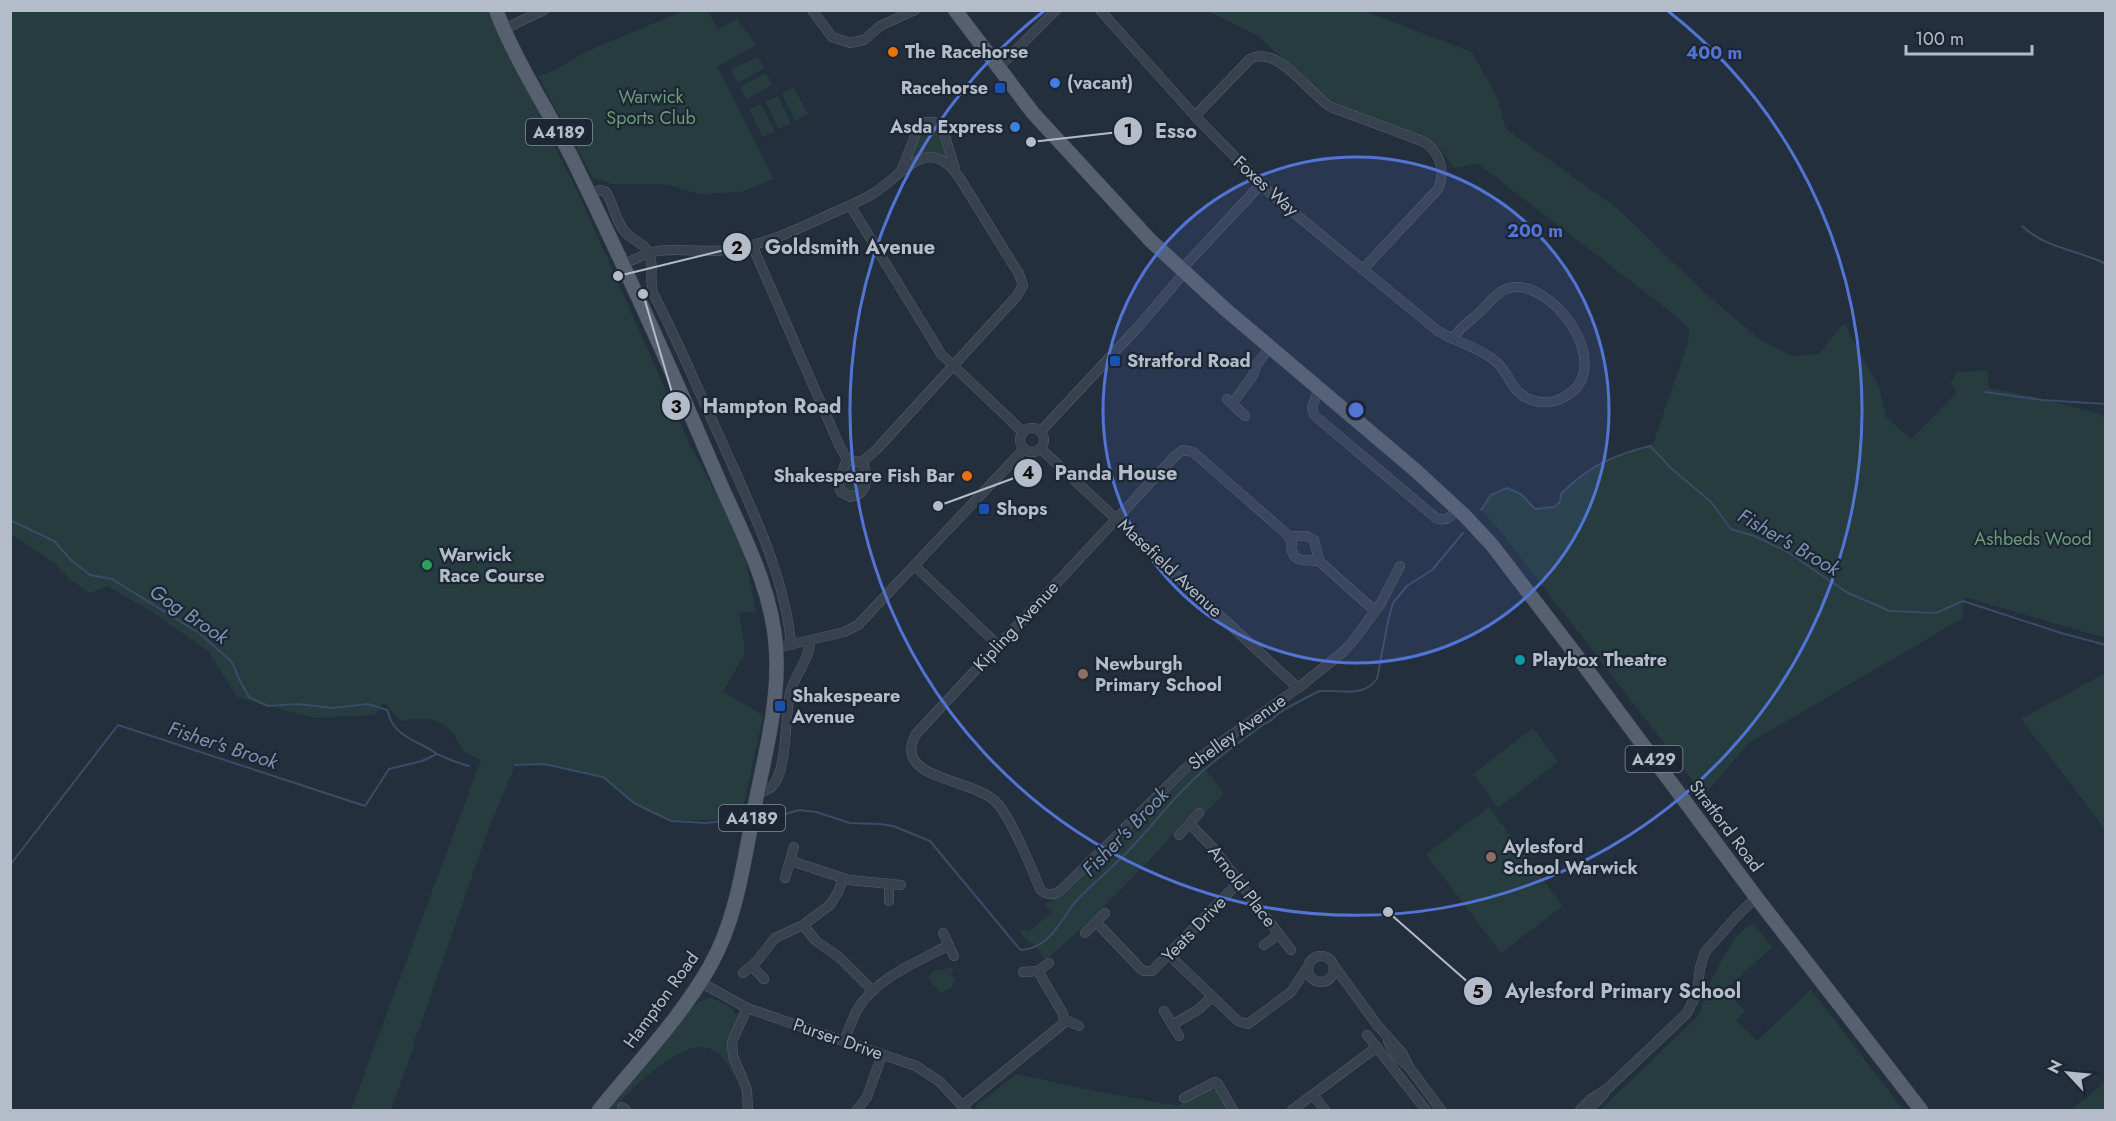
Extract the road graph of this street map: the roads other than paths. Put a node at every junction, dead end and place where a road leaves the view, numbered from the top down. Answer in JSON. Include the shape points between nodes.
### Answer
{"nodes":[{"id":1,"x":496,"y":10,"type":"edge"},
{"id":2,"x":544,"y":10,"type":"edge"},
{"id":3,"x":812,"y":10,"type":"edge"},
{"id":4,"x":915,"y":10,"type":"edge"},
{"id":5,"x":955,"y":10,"type":"edge"},
{"id":6,"x":1056,"y":10,"type":"edge"},
{"id":7,"x":1100,"y":10,"type":"edge"},
{"id":8,"x":504,"y":29,"type":"junction"},
{"id":9,"x":998,"y":68,"type":"junction"},
{"id":10,"x":1195,"y":116,"type":"junction"},
{"id":11,"x":900,"y":173,"type":"junction"},
{"id":12,"x":959,"y":177,"type":"junction"},
{"id":13,"x":1261,"y":184,"type":"junction"},
{"id":14,"x":589,"y":194,"type":"junction"},
{"id":15,"x":850,"y":205,"type":"junction"},
{"id":16,"x":752,"y":245,"type":"junction"},
{"id":17,"x":649,"y":253,"type":"junction"},
{"id":18,"x":622,"y":265,"type":"junction"},
{"id":19,"x":1363,"y":269,"type":"junction"},
{"id":20,"x":1183,"y":271,"type":"junction"},
{"id":21,"x":1453,"y":339,"type":"junction"},
{"id":22,"x":1270,"y":347,"type":"junction"},
{"id":23,"x":952,"y":366,"type":"junction"},
{"id":24,"x":1319,"y":389,"type":"junction"},
{"id":25,"x":1245,"y":416,"type":"dead end"},
{"id":26,"x":1041,"y":431,"type":"junction"},
{"id":27,"x":1023,"y":432,"type":"junction"},
{"id":28,"x":1024,"y":449,"type":"junction"},
{"id":29,"x":1041,"y":449,"type":"junction"},
{"id":30,"x":847,"y":459,"type":"junction"},
{"id":31,"x":863,"y":461,"type":"junction"},
{"id":32,"x":1457,"y":508,"type":"junction"},
{"id":33,"x":1116,"y":518,"type":"junction"},
{"id":34,"x":1289,"y":536,"type":"junction"},
{"id":35,"x":1319,"y":561,"type":"junction"},
{"id":36,"x":915,"y":566,"type":"junction"},
{"id":37,"x":1400,"y":566,"type":"dead end"},
{"id":38,"x":1375,"y":610,"type":"junction"},
{"id":39,"x":810,"y":641,"type":"junction"},
{"id":40,"x":790,"y":645,"type":"junction"},
{"id":41,"x":999,"y":645,"type":"junction"},
{"id":42,"x":776,"y":648,"type":"junction"},
{"id":43,"x":1298,"y":688,"type":"junction"},
{"id":44,"x":757,"y":794,"type":"junction"},
{"id":45,"x":1199,"y":813,"type":"dead end"},
{"id":46,"x":1190,"y":824,"type":"junction"},
{"id":47,"x":1179,"y":835,"type":"dead end"},
{"id":48,"x":794,"y":847,"type":"dead end"},
{"id":49,"x":791,"y":861,"type":"junction"},
{"id":50,"x":785,"y":878,"type":"dead end"},
{"id":51,"x":843,"y":879,"type":"junction"},
{"id":52,"x":1239,"y":882,"type":"junction"},
{"id":53,"x":889,"y":884,"type":"junction"},
{"id":54,"x":902,"y":885,"type":"dead end"},
{"id":55,"x":1061,"y":890,"type":"joint"},
{"id":56,"x":1756,"y":897,"type":"junction"},
{"id":57,"x":889,"y":901,"type":"dead end"},
{"id":58,"x":1104,"y":913,"type":"dead end"},
{"id":59,"x":1096,"y":922,"type":"junction"},
{"id":60,"x":803,"y":925,"type":"junction"},
{"id":61,"x":943,"y":933,"type":"dead end"},
{"id":62,"x":1085,"y":933,"type":"dead end"},
{"id":63,"x":1279,"y":934,"type":"junction"},
{"id":64,"x":949,"y":945,"type":"junction"},
{"id":65,"x":1264,"y":945,"type":"dead end"},
{"id":66,"x":1291,"y":950,"type":"dead end"},
{"id":67,"x":954,"y":956,"type":"dead end"},
{"id":68,"x":1169,"y":956,"type":"junction"},
{"id":69,"x":1049,"y":963,"type":"dead end"},
{"id":70,"x":752,"y":966,"type":"junction"},
{"id":71,"x":1334,"y":966,"type":"junction"},
{"id":72,"x":1308,"y":968,"type":"junction"},
{"id":73,"x":1038,"y":971,"type":"junction"},
{"id":74,"x":1023,"y":972,"type":"dead end"},
{"id":75,"x":743,"y":974,"type":"dead end"},
{"id":76,"x":764,"y":979,"type":"dead end"},
{"id":77,"x":700,"y":982,"type":"junction"},
{"id":78,"x":1320,"y":982,"type":"junction"},
{"id":79,"x":873,"y":991,"type":"junction"},
{"id":80,"x":1291,"y":992,"type":"junction"},
{"id":81,"x":1354,"y":994,"type":"junction"},
{"id":82,"x":1212,"y":997,"type":"junction"},
{"id":83,"x":747,"y":1008,"type":"junction"},
{"id":84,"x":1164,"y":1011,"type":"dead end"},
{"id":85,"x":1065,"y":1020,"type":"junction"},
{"id":86,"x":1172,"y":1025,"type":"junction"},
{"id":87,"x":1079,"y":1026,"type":"dead end"},
{"id":88,"x":1367,"y":1035,"type":"dead end"},
{"id":89,"x":1179,"y":1036,"type":"dead end"},
{"id":90,"x":844,"y":1041,"type":"junction"},
{"id":91,"x":1377,"y":1047,"type":"junction"},
{"id":92,"x":882,"y":1055,"type":"junction"},
{"id":93,"x":1607,"y":1089,"type":"junction"},
{"id":94,"x":1313,"y":1095,"type":"junction"},
{"id":95,"x":1184,"y":1098,"type":"dead end"},
{"id":96,"x":964,"y":1108,"type":"edge"},
{"id":97,"x":598,"y":1110,"type":"edge"},
{"id":98,"x":748,"y":1110,"type":"edge"},
{"id":99,"x":857,"y":1110,"type":"edge"},
{"id":100,"x":1233,"y":1110,"type":"edge"},
{"id":101,"x":1292,"y":1110,"type":"edge"},
{"id":102,"x":1325,"y":1110,"type":"edge"},
{"id":103,"x":1425,"y":1110,"type":"edge"},
{"id":104,"x":1441,"y":1110,"type":"edge"},
{"id":105,"x":1580,"y":1110,"type":"edge"},
{"id":106,"x":1588,"y":1110,"type":"edge"},
{"id":107,"x":1921,"y":1110,"type":"edge"}],
"edges":[{"from":1,"to":8,"type":"main road","number":"A4189"},
{"from":2,"to":8,"type":"street"},
{"from":3,"to":4,"type":"street","via":[[832,37],[850,43],[864,40],[880,26]]},
{"from":5,"to":9,"type":"main road","name":"Stratford Road","number":"A429"},
{"from":6,"to":9,"type":"street"},
{"from":7,"to":10,"type":"street","name":"Foxes Way"},
{"from":8,"to":14,"type":"main road","name":"Hampton Road","number":"A4189"},
{"from":9,"to":20,"type":"main road","name":"Stratford Road","number":"A429","via":[[1092,179]]},
{"from":10,"to":13,"type":"street","name":"Foxes Way"},
{"from":10,"to":19,"type":"street","via":[[1250,58],[1266,55],[1281,62],[1331,107],[1430,147],[1441,167],[1438,189]]},
{"from":11,"to":12,"type":"street","via":[[919,158],[934,158],[949,165]]},
{"from":11,"to":12,"type":"street","via":[[917,131],[925,122],[934,122],[942,127]]},
{"from":11,"to":15,"type":"street"},
{"from":12,"to":23,"type":"street","via":[[1023,285]]},
{"from":13,"to":19,"type":"street","name":"Foxes Way"},
{"from":13,"to":20,"type":"street"},
{"from":14,"to":17,"type":"street","via":[[606,192],[624,230]]},
{"from":14,"to":18,"type":"main road","name":"Hampton Road","number":"A4189"},
{"from":15,"to":16,"type":"street"},
{"from":15,"to":23,"type":"street"},
{"from":16,"to":17,"type":"street","via":[[727,250]]},
{"from":16,"to":30,"type":"street"},
{"from":17,"to":18,"type":"street"},
{"from":17,"to":40,"type":"street","via":[[653,292],[776,572]]},
{"from":18,"to":42,"type":"main road","name":"Hampton Road","number":"A4189","via":[[758,571],[771,613]]},
{"from":19,"to":21,"type":"street","name":"Foxes Way"},
{"from":20,"to":22,"type":"main road","name":"Stratford Road","number":"A429"},
{"from":20,"to":26,"type":"street","via":[[1139,326]]},
{"from":21,"to":21,"type":"street","name":"Foxes Way","via":[[1499,293],[1523,288],[1545,298],[1566,319],[1582,345],[1585,370],[1579,384],[1563,398],[1545,403],[1532,400],[1516,391],[1492,358]]},
{"from":22,"to":24,"type":"main road","name":"Stratford Road","number":"A429"},
{"from":22,"to":25,"type":"street","via":[[1253,375],[1229,402]]},
{"from":23,"to":27,"type":"street"},
{"from":23,"to":31,"type":"street"},
{"from":24,"to":32,"type":"main road","name":"Stratford Road","number":"A429"},
{"from":24,"to":32,"type":"street","via":[[1312,407],[1314,415],[1436,518],[1449,518]]},
{"from":26,"to":27,"type":"street","via":[[1031,428]]},
{"from":26,"to":29,"type":"street","via":[[1045,438]]},
{"from":27,"to":28,"type":"street","via":[[1020,440]]},
{"from":28,"to":29,"type":"street","via":[[1034,453]]},
{"from":28,"to":36,"type":"street"},
{"from":29,"to":33,"type":"street","name":"Masefield Avenue"},
{"from":30,"to":31,"type":"street"},
{"from":30,"to":31,"type":"street","via":[[838,484],[841,492],[851,497],[866,486]]},
{"from":32,"to":56,"type":"main road","name":"Stratford Road","number":"A429","via":[[1520,581]]},
{"from":33,"to":34,"type":"street","name":"Kipling Avenue","via":[[1175,456],[1188,450]]},
{"from":33,"to":41,"type":"street","name":"Kipling Avenue"},
{"from":33,"to":43,"type":"street","name":"Masefield Avenue"},
{"from":34,"to":35,"type":"street","via":[[1295,557]]},
{"from":34,"to":35,"type":"street","via":[[1314,540]]},
{"from":35,"to":38,"type":"street"},
{"from":36,"to":39,"type":"street","via":[[858,625]]},
{"from":36,"to":41,"type":"street"},
{"from":37,"to":38,"type":"street","name":"Shelley Avenue"},
{"from":38,"to":43,"type":"street","name":"Shelley Avenue","via":[[1349,645]]},
{"from":39,"to":40,"type":"street"},
{"from":39,"to":44,"type":"street","via":[[790,692],[777,778],[770,788]]},
{"from":40,"to":42,"type":"street"},
{"from":41,"to":55,"type":"street","name":"Kipling Avenue","via":[[916,734],[911,751],[923,771],[979,790],[994,800],[1040,889],[1049,895]]},
{"from":42,"to":44,"type":"main road","name":"Hampton Road","number":"A4189","via":[[776,692]]},
{"from":43,"to":55,"type":"street","name":"Shelley Avenue","via":[[1190,764]]},
{"from":44,"to":77,"type":"main road","name":"Hampton Road","number":"A4189","via":[[732,914]]},
{"from":45,"to":46,"type":"street"},
{"from":46,"to":47,"type":"street"},
{"from":46,"to":52,"type":"street","name":"Arnold Place"},
{"from":48,"to":49,"type":"street"},
{"from":49,"to":50,"type":"street"},
{"from":49,"to":51,"type":"street"},
{"from":51,"to":53,"type":"street"},
{"from":51,"to":60,"type":"street","via":[[830,905]]},
{"from":52,"to":63,"type":"street","name":"Arnold Place"},
{"from":52,"to":68,"type":"street","name":"Yeats Drive"},
{"from":53,"to":54,"type":"street"},
{"from":53,"to":57,"type":"street"},
{"from":56,"to":93,"type":"street","via":[[1705,952],[1697,993],[1687,1014]]},
{"from":56,"to":107,"type":"main road","name":"Stratford Road","number":"A429"},
{"from":58,"to":59,"type":"street"},
{"from":59,"to":62,"type":"street"},
{"from":59,"to":68,"type":"street","name":"Yeats Drive","via":[[1144,970],[1154,970]]},
{"from":60,"to":70,"type":"street","via":[[775,938]]},
{"from":60,"to":79,"type":"street"},
{"from":61,"to":64,"type":"street"},
{"from":63,"to":65,"type":"street"},
{"from":63,"to":66,"type":"street","name":"Arnold Place"},
{"from":64,"to":67,"type":"street"},
{"from":64,"to":79,"type":"street"},
{"from":68,"to":82,"type":"street"},
{"from":69,"to":73,"type":"street"},
{"from":70,"to":75,"type":"street"},
{"from":70,"to":76,"type":"street"},
{"from":71,"to":72,"type":"street","via":[[1321,956],[1311,960]]},
{"from":71,"to":78,"type":"street","via":[[1332,975]]},
{"from":71,"to":81,"type":"street"},
{"from":72,"to":78,"type":"street","via":[[1310,976]]},
{"from":72,"to":80,"type":"street"},
{"from":73,"to":74,"type":"street"},
{"from":73,"to":85,"type":"street"},
{"from":77,"to":83,"type":"street","name":"Purser Drive"},
{"from":77,"to":97,"type":"main road","name":"Hampton Road","number":"A4189"},
{"from":78,"to":80,"type":"street"},
{"from":78,"to":81,"type":"street"},
{"from":79,"to":90,"type":"street","via":[[857,1010]]},
{"from":80,"to":82,"type":"street","via":[[1248,1024],[1238,1022]]},
{"from":81,"to":104,"type":"street","via":[[1386,1036],[1395,1055]]},
{"from":82,"to":86,"type":"street"},
{"from":83,"to":90,"type":"street","name":"Purser Drive"},
{"from":83,"to":98,"type":"street","via":[[732,1042],[733,1056],[747,1090]]},
{"from":84,"to":86,"type":"street"},
{"from":85,"to":87,"type":"street"},
{"from":85,"to":96,"type":"street"},
{"from":86,"to":89,"type":"street"},
{"from":88,"to":91,"type":"street"},
{"from":90,"to":92,"type":"street","name":"Purser Drive"},
{"from":91,"to":94,"type":"street"},
{"from":91,"to":103,"type":"street"},
{"from":92,"to":96,"type":"street","name":"Purser Drive","via":[[923,1070]]},
{"from":92,"to":99,"type":"street","via":[[867,1097]]},
{"from":93,"to":105,"type":"street"},
{"from":93,"to":106,"type":"street"},
{"from":94,"to":101,"type":"street"},
{"from":94,"to":102,"type":"street"},
{"from":95,"to":100,"type":"street","via":[[1212,1082],[1218,1084]]}]}
